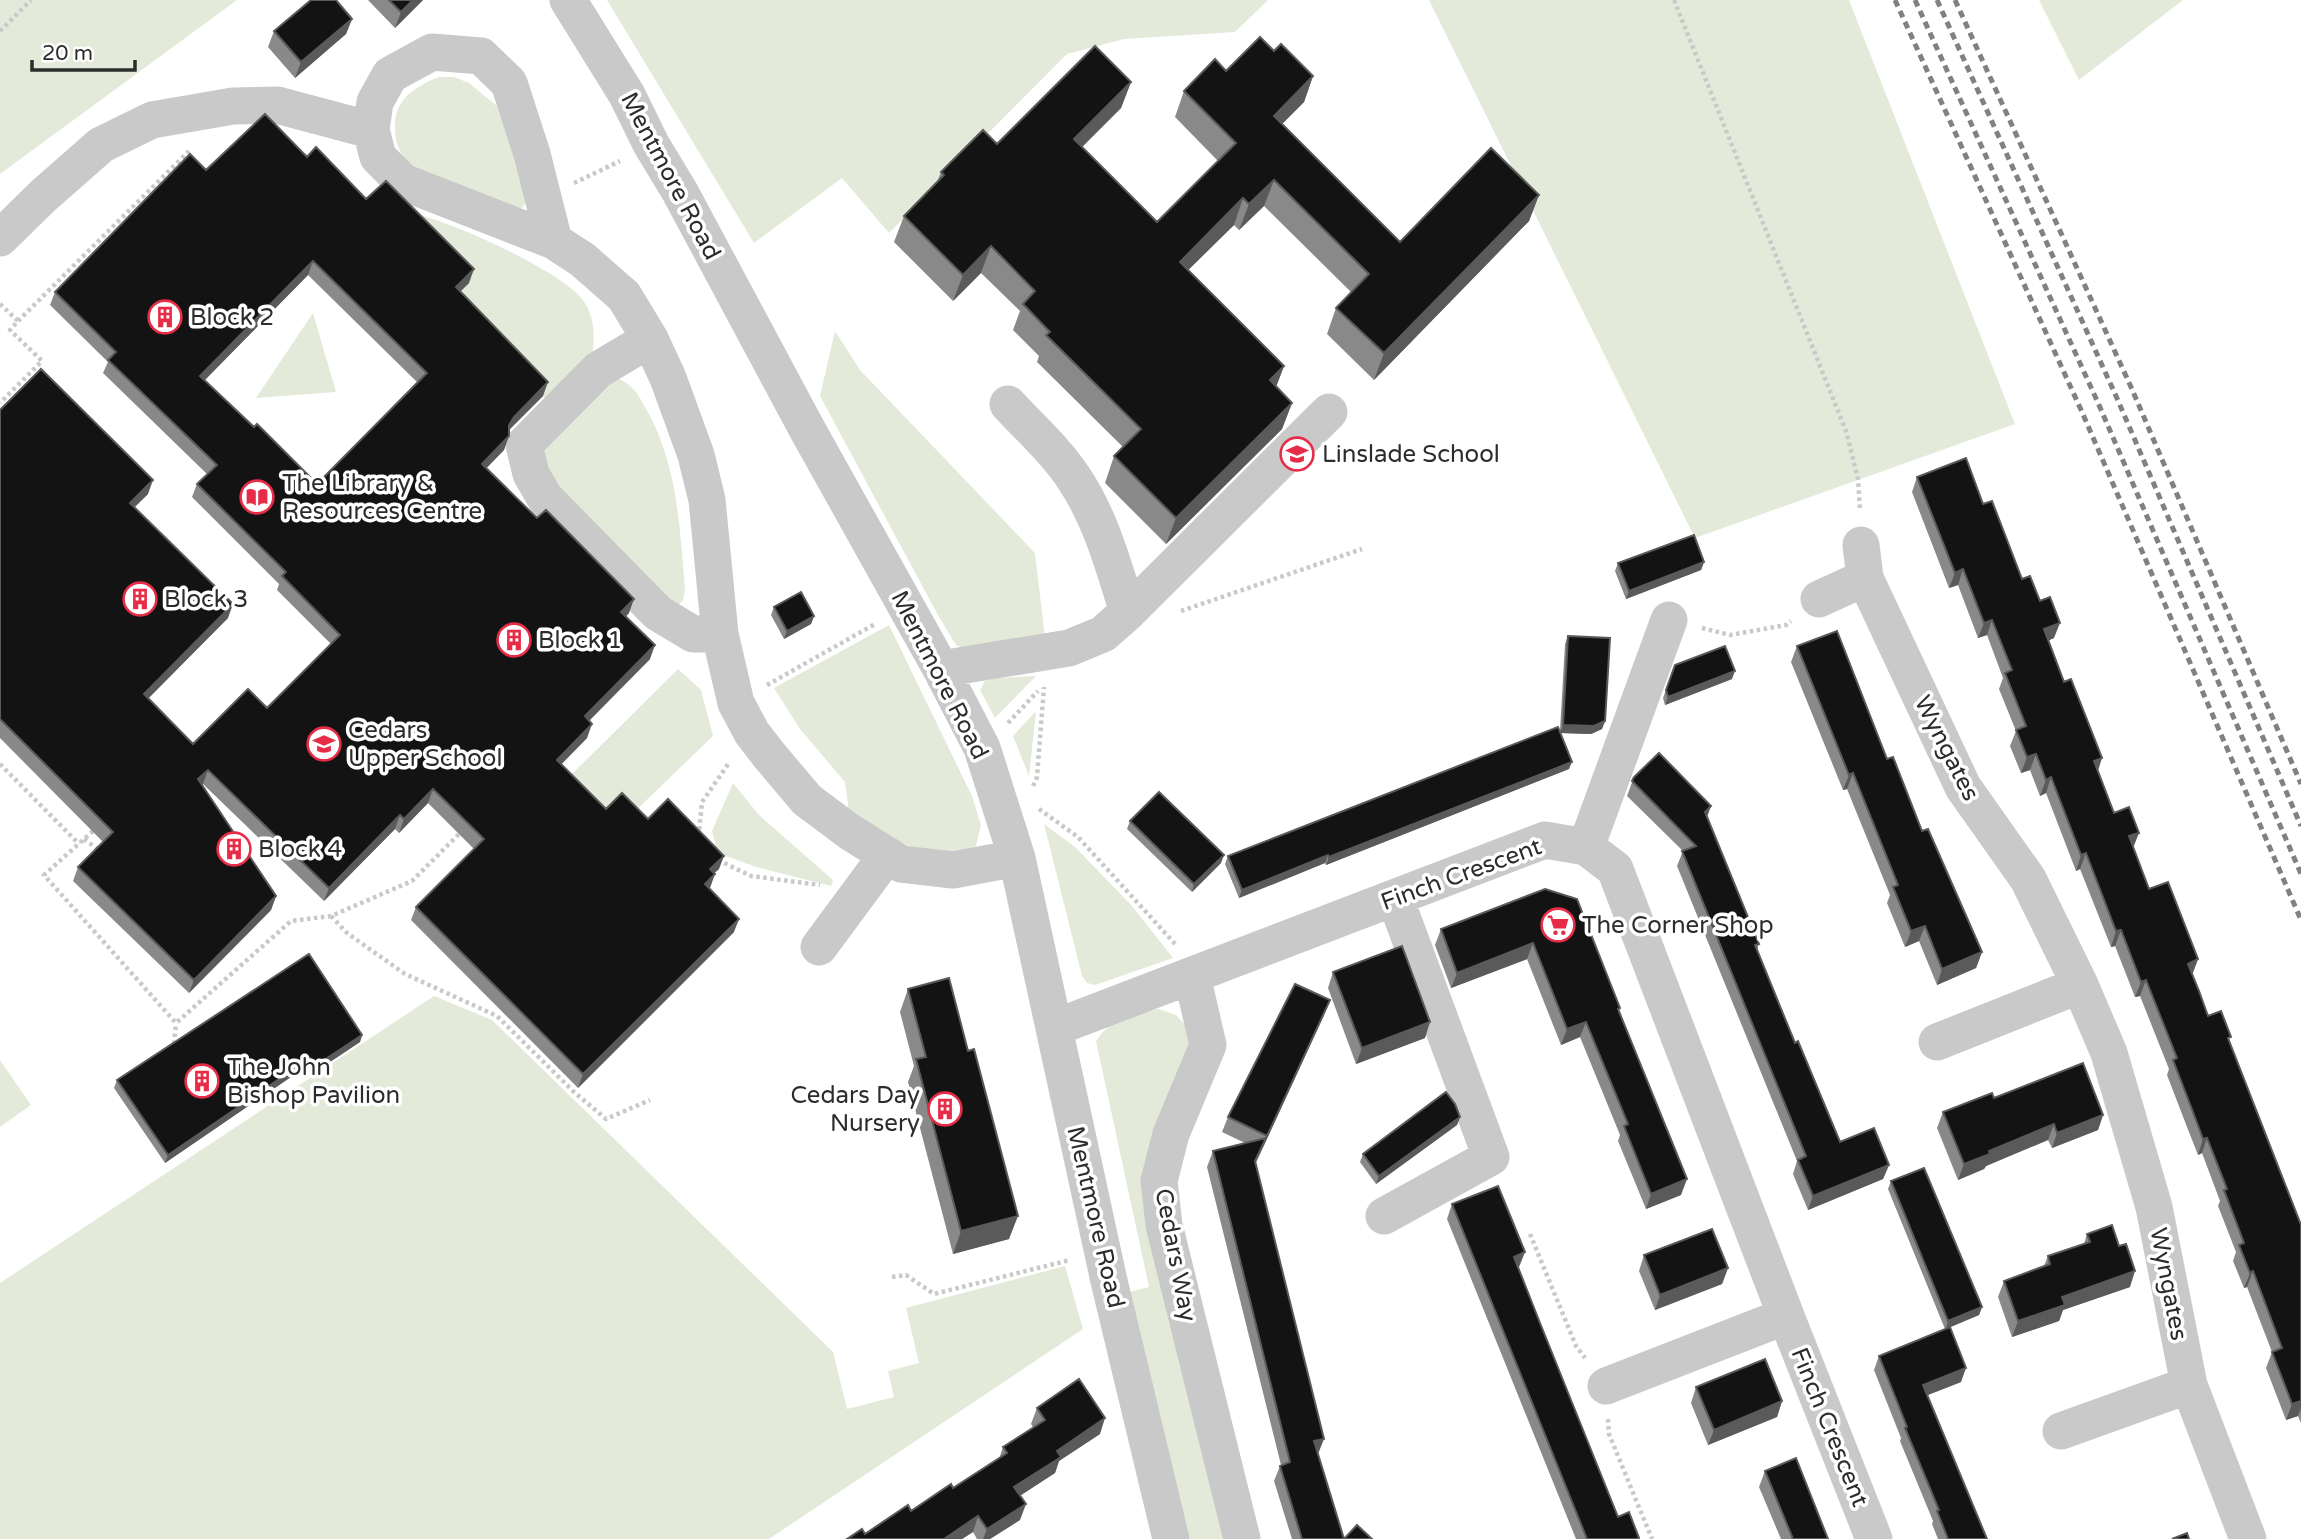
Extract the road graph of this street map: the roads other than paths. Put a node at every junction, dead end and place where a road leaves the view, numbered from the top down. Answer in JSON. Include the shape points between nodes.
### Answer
{"nodes":[{"id":1,"x":568,"y":0,"type":"edge"},
{"id":2,"x":371,"y":130,"type":"junction"},
{"id":3,"x":0,"y":238,"type":"edge"},
{"id":4,"x":554,"y":241,"type":"junction"},
{"id":5,"x":650,"y":339,"type":"junction"},
{"id":6,"x":1008,"y":404,"type":"dead end"},
{"id":7,"x":1329,"y":412,"type":"dead end"},
{"id":8,"x":1819,"y":598,"type":"road end"},
{"id":9,"x":1128,"y":612,"type":"junction"},
{"id":10,"x":1669,"y":620,"type":"road end"},
{"id":11,"x":720,"y":634,"type":"junction"},
{"id":12,"x":941,"y":669,"type":"junction"},
{"id":13,"x":1586,"y":847,"type":"junction"},
{"id":14,"x":887,"y":855,"type":"junction"},
{"id":15,"x":1017,"y":858,"type":"junction"},
{"id":16,"x":1395,"y":898,"type":"junction"},
{"id":17,"x":819,"y":947,"type":"dead end"},
{"id":18,"x":1192,"y":976,"type":"junction"},
{"id":19,"x":2080,"y":985,"type":"junction"},
{"id":20,"x":1054,"y":1028,"type":"junction"},
{"id":21,"x":1937,"y":1042,"type":"dead end"},
{"id":22,"x":1384,"y":1216,"type":"dead end"},
{"id":23,"x":1786,"y":1316,"type":"junction"},
{"id":24,"x":2189,"y":1385,"type":"junction"},
{"id":25,"x":1606,"y":1386,"type":"dead end"},
{"id":26,"x":2061,"y":1431,"type":"dead end"},
{"id":27,"x":1171,"y":1539,"type":"edge"},
{"id":28,"x":1242,"y":1539,"type":"edge"},
{"id":29,"x":1874,"y":1539,"type":"edge"},
{"id":30,"x":2248,"y":1539,"type":"edge"}],
"edges":[{"from":1,"to":12,"type":"street","name":"Mentmore Road","via":[[627,94]]},
{"from":2,"to":3,"type":"street","via":[[277,105],[233,106],[152,120],[102,145]]},
{"from":2,"to":4,"type":"street","via":[[377,157],[403,182]]},
{"from":2,"to":4,"type":"street","via":[[374,102],[390,75],[432,52],[481,57],[509,83]]},
{"from":4,"to":5,"type":"street","via":[[624,296]]},
{"from":5,"to":11,"type":"street","via":[[696,454]]},
{"from":5,"to":11,"type":"street","via":[[598,370],[524,445],[526,455],[545,498],[658,613],[693,634]]},
{"from":6,"to":9,"type":"street","via":[[1072,474],[1092,507]]},
{"from":7,"to":9,"type":"street"},
{"from":8,"to":19,"type":"street","name":"Wyngates","via":[[1863,562],[1963,787],[2028,879]]},
{"from":9,"to":12,"type":"street","via":[[1103,635],[1069,648]]},
{"from":10,"to":13,"type":"street"},
{"from":11,"to":14,"type":"street","via":[[736,703],[752,733],[807,800]]},
{"from":12,"to":15,"type":"street","name":"Mentmore Road","via":[[982,748]]},
{"from":13,"to":16,"type":"street","name":"Finch Crescent","via":[[1545,840]]},
{"from":13,"to":23,"type":"street","name":"Finch Crescent","via":[[1615,869]]},
{"from":14,"to":15,"type":"street","via":[[901,864],[953,870]]},
{"from":14,"to":17,"type":"street"},
{"from":15,"to":20,"type":"street","name":"Mentmore Road"},
{"from":16,"to":18,"type":"street","name":"Finch Crescent"},
{"from":16,"to":22,"type":"street","via":[[1491,1157]]},
{"from":18,"to":20,"type":"street","name":"Finch Crescent"},
{"from":18,"to":28,"type":"street","name":"Cedars Way","via":[[1208,1045],[1171,1134],[1159,1181],[1164,1225]]},
{"from":19,"to":21,"type":"street"},
{"from":19,"to":24,"type":"street","name":"Wyngates","via":[[2109,1053],[2154,1208]]},
{"from":20,"to":27,"type":"street","name":"Mentmore Road"},
{"from":23,"to":25,"type":"street","name":"Finch Crescent"},
{"from":23,"to":29,"type":"street","name":"Finch Crescent"},
{"from":24,"to":26,"type":"street"},
{"from":24,"to":30,"type":"street","name":"Wyngates"}]}
